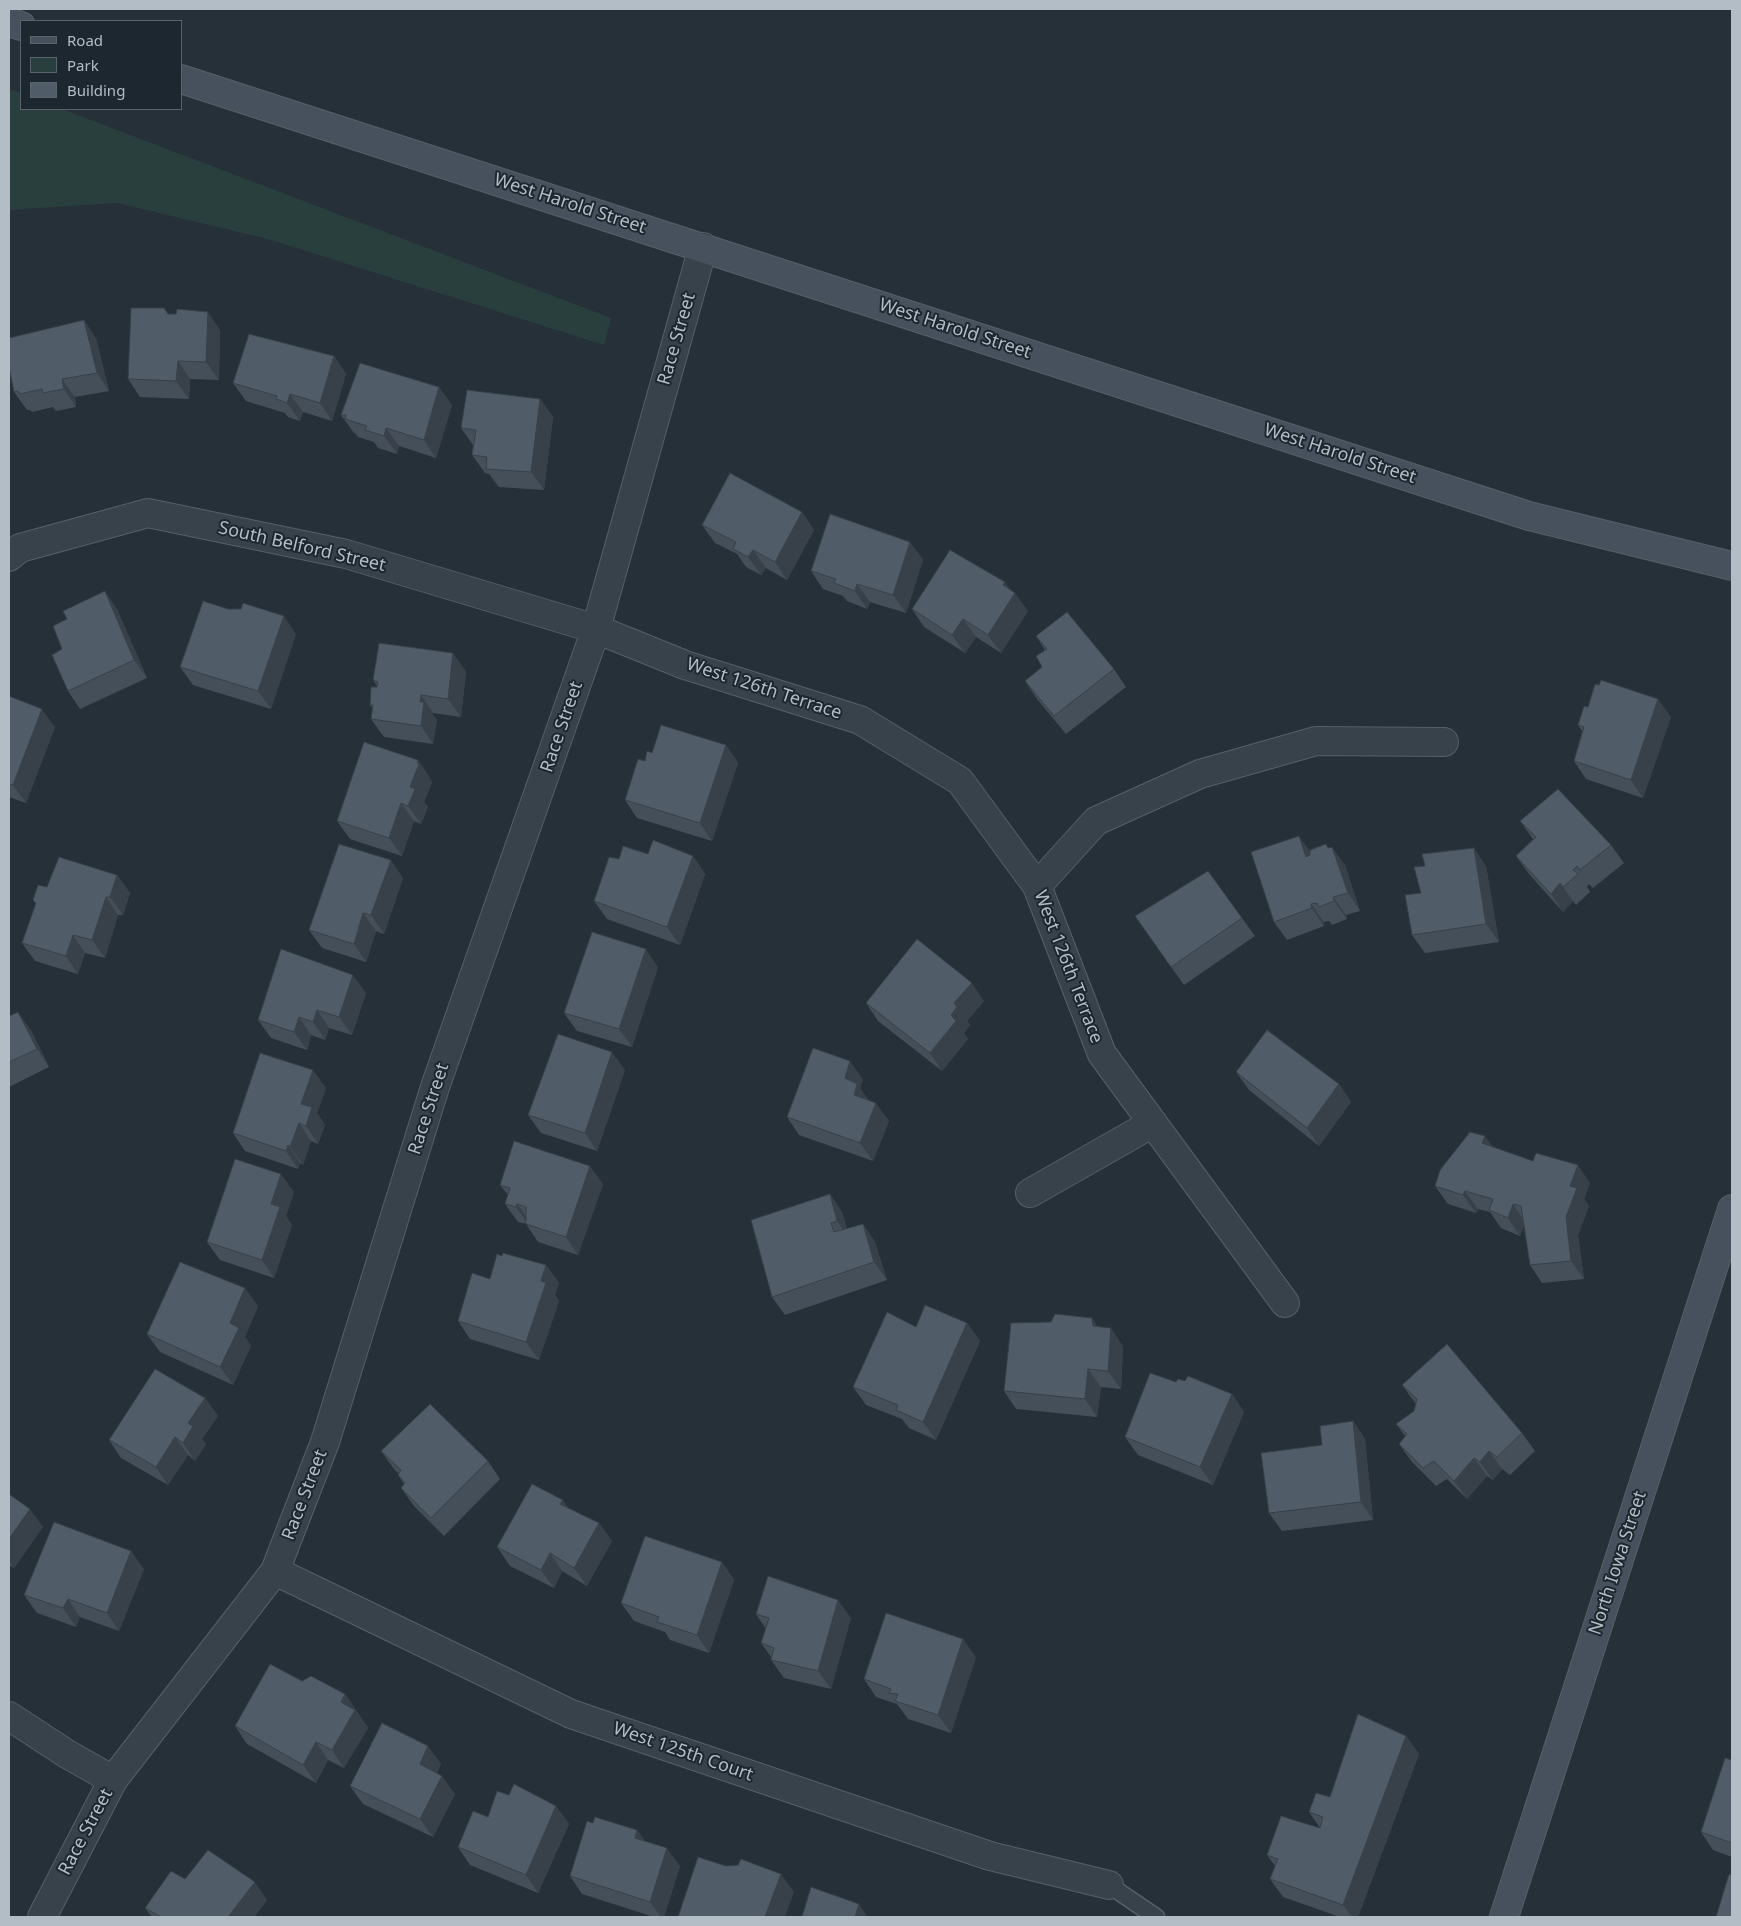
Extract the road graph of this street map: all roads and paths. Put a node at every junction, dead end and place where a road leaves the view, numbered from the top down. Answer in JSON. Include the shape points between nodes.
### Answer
{"nodes":[{"id":1,"x":182,"y":79,"type":"edge"},
{"id":2,"x":703,"y":246,"type":"junction"},
{"id":3,"x":9,"y":557,"type":"edge"},
{"id":4,"x":1732,"y":566,"type":"edge"},
{"id":5,"x":596,"y":629,"type":"junction"},
{"id":6,"x":1444,"y":742,"type":"dead end"},
{"id":7,"x":1037,"y":886,"type":"junction"},
{"id":8,"x":1152,"y":1122,"type":"junction"},
{"id":9,"x":1030,"y":1193,"type":"dead end"},
{"id":10,"x":1732,"y":1209,"type":"edge"},
{"id":11,"x":1285,"y":1303,"type":"dead end"},
{"id":12,"x":275,"y":1571,"type":"junction"},
{"id":13,"x":9,"y":1716,"type":"edge"},
{"id":14,"x":113,"y":1780,"type":"junction"},
{"id":15,"x":1109,"y":1885,"type":"joint"},
{"id":16,"x":42,"y":1917,"type":"edge"},
{"id":17,"x":1156,"y":1917,"type":"edge"},
{"id":18,"x":1504,"y":1917,"type":"edge"}],
"edges":[{"from":1,"to":2,"type":"main road","name":"West Harold Street"},
{"from":2,"to":4,"type":"main road","name":"West Harold Street","via":[[1529,516]]},
{"from":2,"to":5,"type":"street","name":"Race Street"},
{"from":3,"to":5,"type":"street","name":"South Belford Street","via":[[20,548],[148,513],[346,554]]},
{"from":5,"to":7,"type":"street","name":"West 126th Terrace","via":[[685,665],[860,720],[960,781]]},
{"from":5,"to":12,"type":"street","name":"Race Street","via":[[435,1087],[325,1442]]},
{"from":6,"to":7,"type":"street","via":[[1316,741],[1200,774],[1096,821]]},
{"from":7,"to":8,"type":"street","name":"West 126th Terrace","via":[[1102,1054]]},
{"from":8,"to":9,"type":"street"},
{"from":8,"to":11,"type":"street","name":"West 126th Terrace"},
{"from":10,"to":18,"type":"main road","name":"North Iowa Street"},
{"from":12,"to":14,"type":"street","name":"Race Street"},
{"from":12,"to":15,"type":"street","name":"West 125th Court","via":[[571,1714],[990,1856]]},
{"from":13,"to":14,"type":"street"},
{"from":14,"to":16,"type":"street","name":"Race Street"},
{"from":15,"to":17,"type":"lane"}]}
